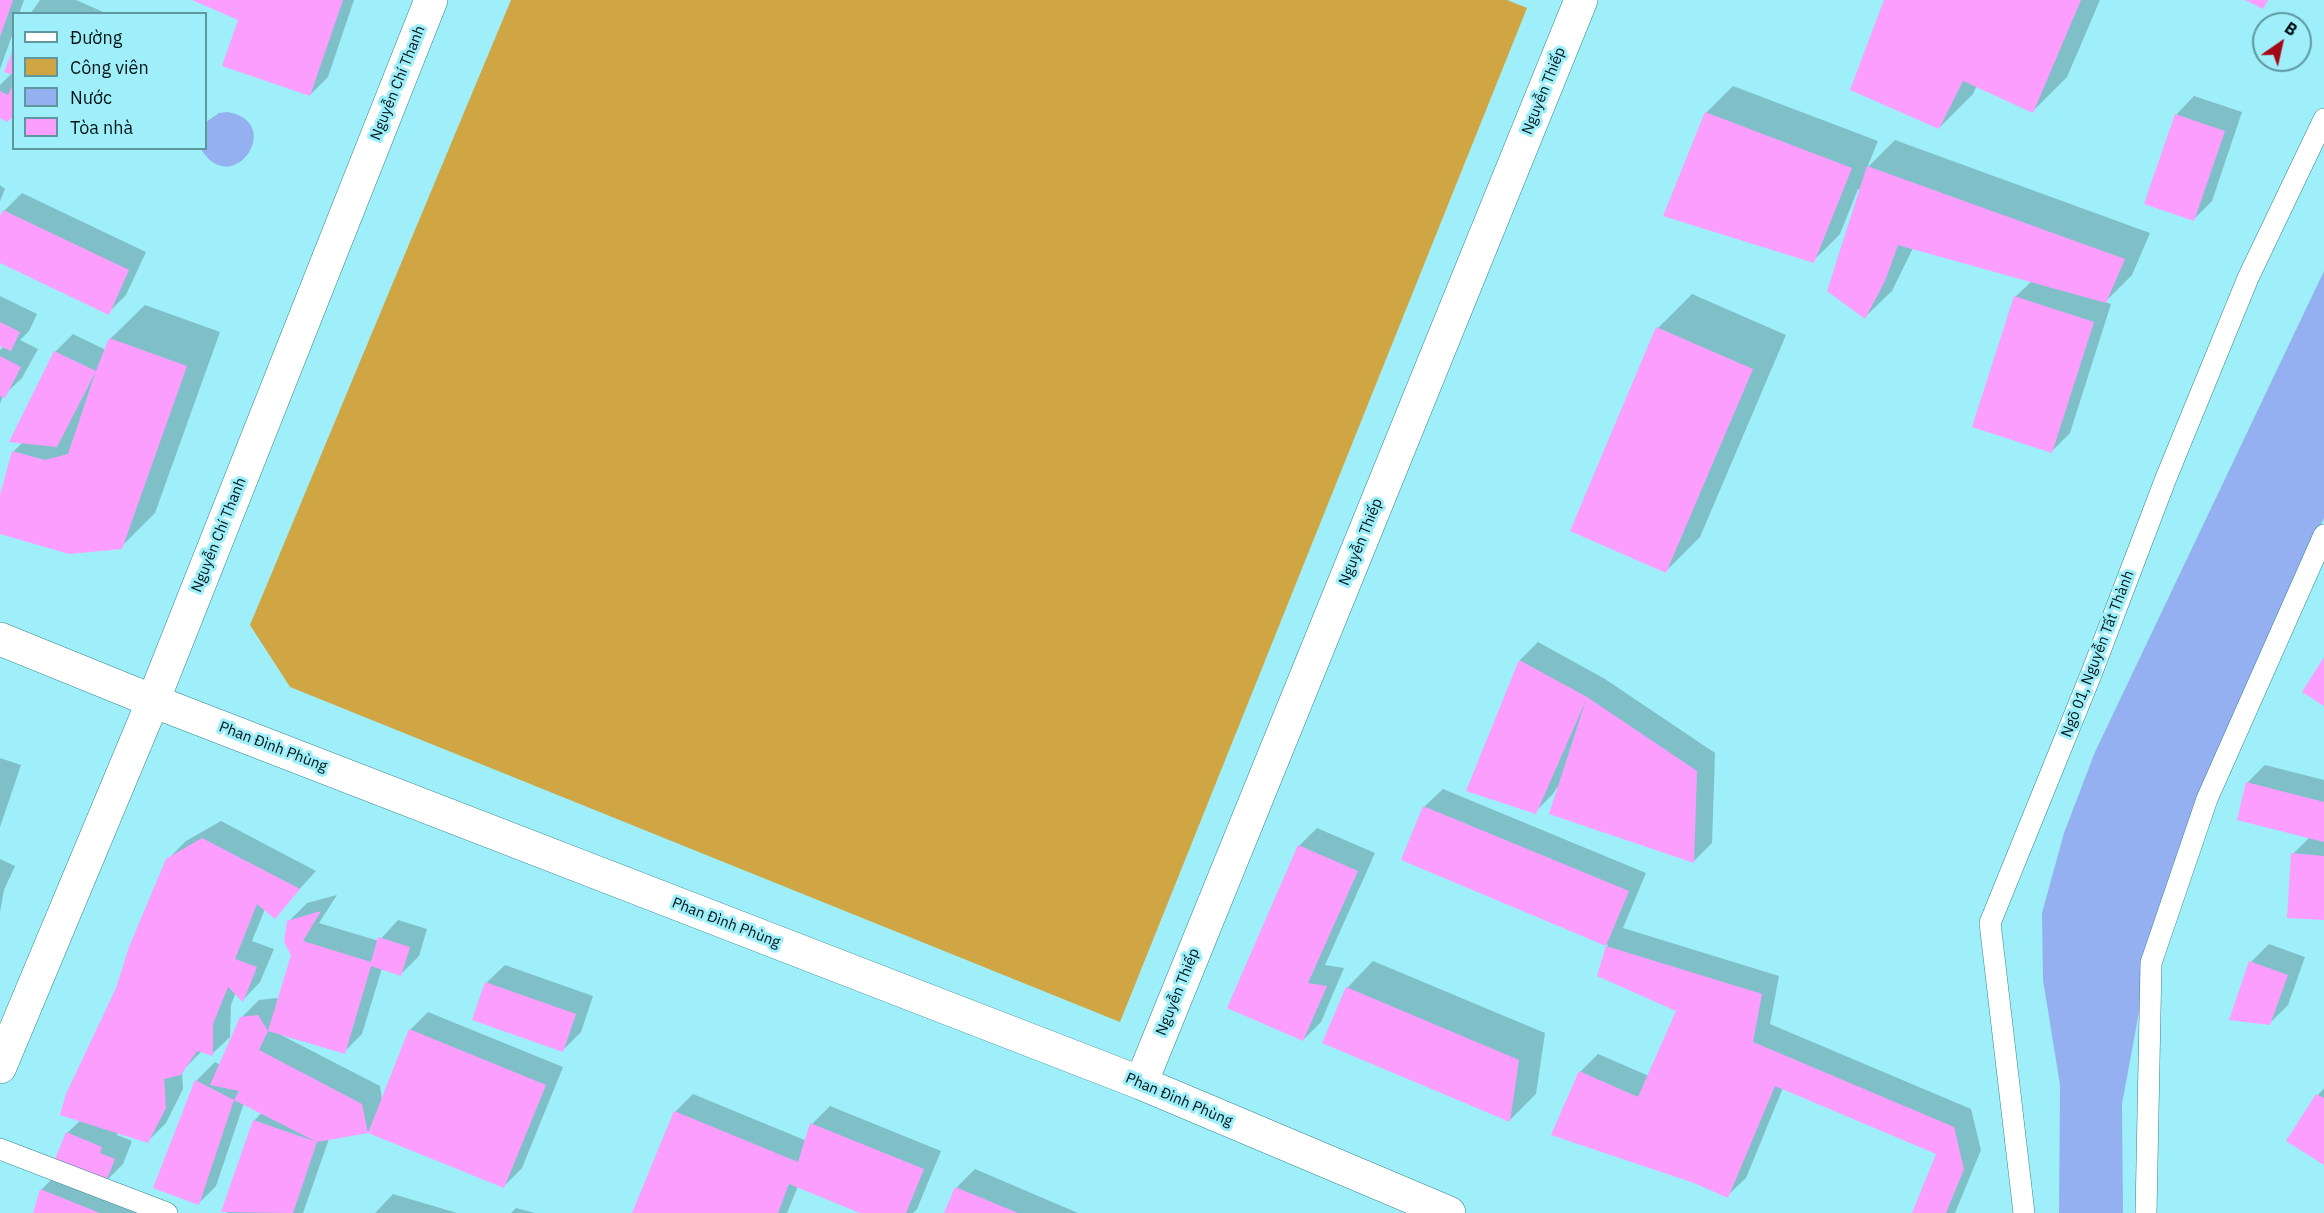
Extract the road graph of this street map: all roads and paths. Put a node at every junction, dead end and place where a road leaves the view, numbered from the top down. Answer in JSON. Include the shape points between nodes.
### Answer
{"nodes":[{"id":1,"x":431,"y":0,"type":"edge"},
{"id":2,"x":1581,"y":0,"type":"edge"},
{"id":3,"x":2324,"y":119,"type":"edge"},
{"id":4,"x":2324,"y":536,"type":"edge"},
{"id":5,"x":0,"y":639,"type":"edge"},
{"id":6,"x":153,"y":701,"type":"junction"},
{"id":7,"x":0,"y":1067,"type":"edge"},
{"id":8,"x":1142,"y":1083,"type":"junction"},
{"id":9,"x":0,"y":1149,"type":"edge"},
{"id":10,"x":167,"y":1213,"type":"edge"},
{"id":11,"x":1449,"y":1213,"type":"edge"},
{"id":12,"x":2024,"y":1213,"type":"edge"},
{"id":13,"x":2146,"y":1213,"type":"edge"}],
"edges":[{"from":1,"to":6,"type":"street","name":"Nguyễn Chí Thanh"},
{"from":2,"to":8,"type":"street","name":"Nguyễn Thiếp"},
{"from":3,"to":12,"type":"lane","name":"Ngõ 01, Nguyễn Tất Thành","via":[[2244,289],[1990,923]]},
{"from":4,"to":13,"type":"lane","via":[[2207,799],[2151,963]]},
{"from":5,"to":6,"type":"street","name":"Phan Đình Phùng"},
{"from":6,"to":7,"type":"street","name":"Nguyễn Chí Thanh"},
{"from":6,"to":8,"type":"street","name":"Phan Đình Phùng"},
{"from":8,"to":11,"type":"street","name":"Phan Đình Phùng"},
{"from":9,"to":10,"type":"lane"}]}
